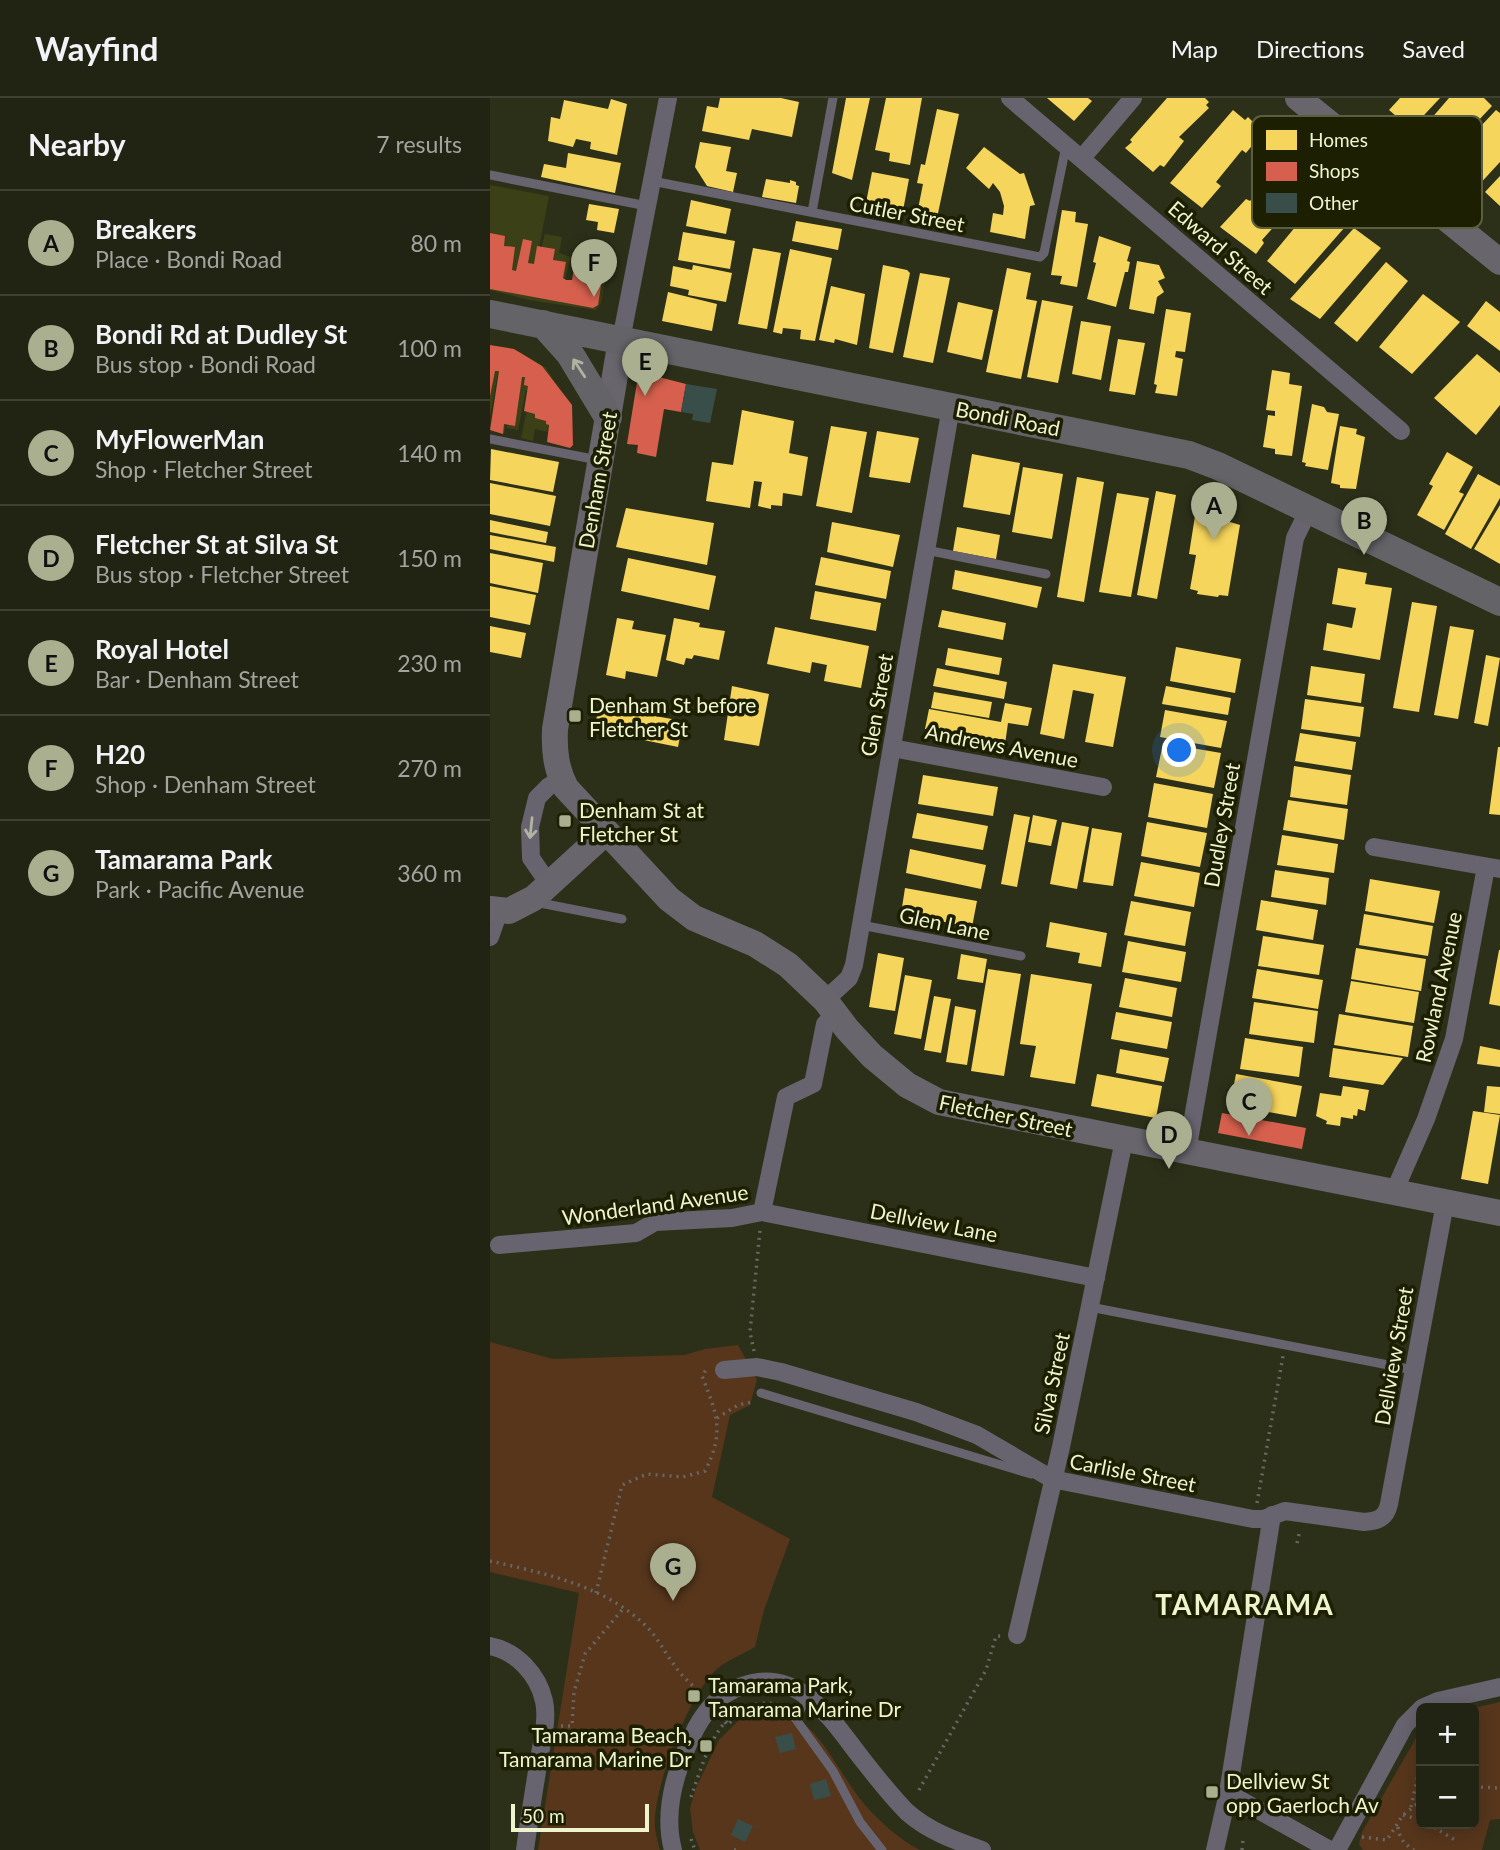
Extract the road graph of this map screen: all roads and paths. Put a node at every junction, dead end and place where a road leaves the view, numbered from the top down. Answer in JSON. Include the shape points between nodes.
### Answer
{"nodes":[{"id":1,"x":668,"y":98,"type":"edge"},
{"id":2,"x":833,"y":98,"type":"edge"},
{"id":3,"x":1010,"y":98,"type":"edge"},
{"id":4,"x":1133,"y":98,"type":"edge"},
{"id":5,"x":1298,"y":98,"type":"edge"},
{"id":6,"x":1320,"y":116,"type":"edge"},
{"id":7,"x":1066,"y":145,"type":"junction"},
{"id":8,"x":1082,"y":158,"type":"junction"},
{"id":9,"x":490,"y":175,"type":"edge"},
{"id":10,"x":653,"y":181,"type":"junction"},
{"id":11,"x":648,"y":206,"type":"junction"},
{"id":12,"x":812,"y":212,"type":"junction"},
{"id":13,"x":1458,"y":228,"type":"edge"},
{"id":14,"x":1500,"y":262,"type":"edge"},
{"id":15,"x":490,"y":314,"type":"edge"},
{"id":16,"x":543,"y":324,"type":"junction"},
{"id":17,"x":621,"y":340,"type":"junction"},
{"id":18,"x":951,"y":407,"type":"junction"},
{"id":19,"x":608,"y":417,"type":"junction"},
{"id":20,"x":1401,"y":431,"type":"dead end"},
{"id":21,"x":490,"y":439,"type":"edge"},
{"id":22,"x":600,"y":461,"type":"junction"},
{"id":23,"x":1309,"y":509,"type":"junction"},
{"id":24,"x":926,"y":550,"type":"junction"},
{"id":25,"x":1046,"y":574,"type":"dead end"},
{"id":26,"x":1500,"y":602,"type":"edge"},
{"id":27,"x":892,"y":748,"type":"junction"},
{"id":28,"x":561,"y":779,"type":"junction"},
{"id":29,"x":1103,"y":787,"type":"dead end"},
{"id":30,"x":605,"y":832,"type":"junction"},
{"id":31,"x":1374,"y":847,"type":"dead end"},
{"id":32,"x":1493,"y":868,"type":"edge"},
{"id":33,"x":549,"y":884,"type":"junction"},
{"id":34,"x":528,"y":901,"type":"junction"},
{"id":35,"x":495,"y":910,"type":"edge"},
{"id":36,"x":622,"y":919,"type":"dead end"},
{"id":37,"x":861,"y":925,"type":"junction"},
{"id":38,"x":490,"y":937,"type":"edge"},
{"id":39,"x":1021,"y":956,"type":"dead end"},
{"id":40,"x":830,"y":1007,"type":"junction"},
{"id":41,"x":1124,"y":1140,"type":"junction"},
{"id":42,"x":1186,"y":1152,"type":"junction"},
{"id":43,"x":1394,"y":1192,"type":"junction"},
{"id":44,"x":1445,"y":1203,"type":"junction"},
{"id":45,"x":762,"y":1212,"type":"junction"},
{"id":46,"x":1500,"y":1213,"type":"edge"},
{"id":47,"x":499,"y":1245,"type":"dead end"},
{"id":48,"x":1096,"y":1278,"type":"junction"},
{"id":49,"x":1090,"y":1307,"type":"junction"},
{"id":50,"x":1285,"y":1345,"type":"junction"},
{"id":51,"x":757,"y":1367,"type":"junction"},
{"id":52,"x":705,"y":1370,"type":"dead end"},
{"id":53,"x":724,"y":1370,"type":"dead end"},
{"id":54,"x":1414,"y":1370,"type":"junction"},
{"id":55,"x":761,"y":1393,"type":"joint"},
{"id":56,"x":717,"y":1418,"type":"junction"},
{"id":57,"x":1052,"y":1479,"type":"junction"},
{"id":58,"x":1264,"y":1512,"type":"junction"},
{"id":59,"x":1384,"y":1516,"type":"joint"},
{"id":60,"x":490,"y":1561,"type":"edge"},
{"id":61,"x":596,"y":1593,"type":"junction"},
{"id":62,"x":623,"y":1609,"type":"junction"},
{"id":63,"x":1017,"y":1635,"type":"joint"},
{"id":64,"x":490,"y":1646,"type":"edge"},
{"id":65,"x":1500,"y":1687,"type":"edge"},
{"id":66,"x":697,"y":1690,"type":"dead end"},
{"id":67,"x":809,"y":1696,"type":"junction"},
{"id":68,"x":1433,"y":1703,"type":"edge"},
{"id":69,"x":798,"y":1713,"type":"junction"},
{"id":70,"x":1416,"y":1713,"type":"edge"},
{"id":71,"x":746,"y":1719,"type":"dead end"},
{"id":72,"x":724,"y":1721,"type":"junction"},
{"id":73,"x":545,"y":1725,"type":"junction"},
{"id":74,"x":1420,"y":1766,"type":"edge"},
{"id":75,"x":1479,"y":1787,"type":"edge"},
{"id":76,"x":1500,"y":1788,"type":"edge"},
{"id":77,"x":919,"y":1790,"type":"dead end"},
{"id":78,"x":1228,"y":1793,"type":"junction"},
{"id":79,"x":1416,"y":1804,"type":"edge"},
{"id":80,"x":689,"y":1805,"type":"dead end"},
{"id":81,"x":1411,"y":1807,"type":"junction"},
{"id":82,"x":1403,"y":1815,"type":"junction"},
{"id":83,"x":1416,"y":1819,"type":"edge"},
{"id":84,"x":1398,"y":1825,"type":"junction"},
{"id":85,"x":1437,"y":1829,"type":"edge"},
{"id":86,"x":1366,"y":1838,"type":"dead end"},
{"id":87,"x":691,"y":1839,"type":"dead end"},
{"id":88,"x":1243,"y":1840,"type":"dead end"},
{"id":89,"x":1457,"y":1841,"type":"dead end"},
{"id":90,"x":525,"y":1850,"type":"edge"},
{"id":91,"x":673,"y":1850,"type":"edge"},
{"id":92,"x":695,"y":1850,"type":"edge"},
{"id":93,"x":882,"y":1850,"type":"edge"},
{"id":94,"x":982,"y":1850,"type":"edge"},
{"id":95,"x":1215,"y":1850,"type":"edge"},
{"id":96,"x":1242,"y":1850,"type":"edge"},
{"id":97,"x":1330,"y":1850,"type":"edge"},
{"id":98,"x":1337,"y":1850,"type":"edge"},
{"id":99,"x":1414,"y":1850,"type":"edge"}],
"edges":[{"from":1,"to":10,"type":"street","name":"Denham Street"},
{"from":2,"to":12,"type":"lane"},
{"from":3,"to":7,"type":"street","name":"Edward Street"},
{"from":4,"to":8,"type":"street"},
{"from":5,"to":6,"type":"street"},
{"from":7,"to":8,"type":"street","name":"Edward Street"},
{"from":7,"to":12,"type":"lane","name":"Cutler Street","via":[[1040,257]]},
{"from":8,"to":20,"type":"street","name":"Edward Street"},
{"from":9,"to":11,"type":"lane"},
{"from":10,"to":11,"type":"street","name":"Denham Street"},
{"from":10,"to":12,"type":"lane","name":"Cutler Street"},
{"from":11,"to":17,"type":"street","name":"Denham Street"},
{"from":13,"to":14,"type":"street"},
{"from":15,"to":16,"type":"main road","name":"Bondi Road"},
{"from":16,"to":17,"type":"main road","name":"Bondi Road"},
{"from":19,"to":16,"type":"main road","one_way":true,"via":[[575,361]]},
{"from":17,"to":18,"type":"main road","name":"Bondi Road"},
{"from":17,"to":19,"type":"street","name":"Denham Street"},
{"from":18,"to":23,"type":"main road","name":"Bondi Road","via":[[1189,455]]},
{"from":18,"to":24,"type":"street","name":"Glen Street"},
{"from":19,"to":22,"type":"street","name":"Denham Street"},
{"from":21,"to":22,"type":"lane"},
{"from":22,"to":28,"type":"street","name":"Denham Street","via":[[555,729]]},
{"from":23,"to":26,"type":"main road","name":"Bondi Road"},
{"from":23,"to":42,"type":"street","name":"Dudley Street","via":[[1295,538]]},
{"from":24,"to":25,"type":"lane"},
{"from":24,"to":27,"type":"street","name":"Glen Street"},
{"from":27,"to":29,"type":"street","name":"Andrews Avenue"},
{"from":27,"to":37,"type":"street","name":"Glen Street"},
{"from":28,"to":30,"type":"street","name":"Denham Street"},
{"from":28,"to":33,"type":"street","one_way":true,"via":[[537,798],[530,827],[531,858]]},
{"from":30,"to":33,"type":"street"},
{"from":30,"to":40,"type":"street","name":"Fletcher Street","via":[[681,909],[772,954],[798,973]]},
{"from":31,"to":32,"type":"street"},
{"from":32,"to":43,"type":"street","name":"Rowland Avenue","via":[[1454,1039]]},
{"from":33,"to":34,"type":"street"},
{"from":34,"to":35,"type":"street","via":[[509,911]]},
{"from":34,"to":36,"type":"lane"},
{"from":35,"to":38,"type":"street"},
{"from":37,"to":39,"type":"lane","name":"Glen Lane"},
{"from":37,"to":40,"type":"street","name":"Glen Street","via":[[854,965]]},
{"from":40,"to":41,"type":"street","name":"Fletcher Street","via":[[872,1056],[924,1096]]},
{"from":40,"to":45,"type":"street","name":"Wonderland Avenue","via":[[813,1084],[786,1097]]},
{"from":41,"to":42,"type":"street","name":"Fletcher Street"},
{"from":41,"to":48,"type":"street","name":"Silva Street"},
{"from":42,"to":43,"type":"street","name":"Fletcher Street"},
{"from":43,"to":44,"type":"street","name":"Fletcher Street"},
{"from":44,"to":46,"type":"street","name":"Fletcher Street"},
{"from":44,"to":54,"type":"street","name":"Dellview Street"},
{"from":45,"to":47,"type":"street","name":"Wonderland Avenue","via":[[655,1222],[636,1233]]},
{"from":45,"to":48,"type":"street","name":"Dellview Lane"},
{"from":45,"to":51,"type":"path","via":[[750,1332]]},
{"from":48,"to":49,"type":"street","name":"Silva Street"},
{"from":49,"to":50,"type":"lane"},
{"from":49,"to":57,"type":"street","name":"Silva Street"},
{"from":50,"to":54,"type":"lane"},
{"from":50,"to":58,"type":"path"},
{"from":51,"to":53,"type":"street","name":"Carlisle Street"},
{"from":51,"to":57,"type":"street","name":"Carlisle Street","via":[[916,1412],[978,1435]]},
{"from":52,"to":56,"type":"path","via":[[702,1376]]},
{"from":54,"to":59,"type":"street","name":"Dellview Street"},
{"from":55,"to":56,"type":"path","via":[[757,1401],[738,1405]]},
{"from":55,"to":57,"type":"lane"},
{"from":56,"to":61,"type":"path","via":[[715,1452],[705,1471],[683,1477],[647,1475],[622,1485]]},
{"from":57,"to":58,"type":"street","name":"Carlisle Street","via":[[1253,1519],[1264,1519]]},
{"from":57,"to":63,"type":"street","name":"Silva Street"},
{"from":58,"to":59,"type":"street","name":"Carlisle Street","via":[[1364,1522]]},
{"from":58,"to":78,"type":"street"},
{"from":60,"to":61,"type":"path","via":[[539,1572]]},
{"from":61,"to":62,"type":"path"},
{"from":62,"to":66,"type":"path","via":[[646,1626]]},
{"from":62,"to":73,"type":"path","via":[[585,1654],[574,1692],[572,1726]]},
{"from":63,"to":77,"type":"path","via":[[996,1636],[986,1670]]},
{"from":64,"to":73,"type":"street","via":[[521,1661],[534,1678],[544,1701]]},
{"from":65,"to":68,"type":"street"},
{"from":67,"to":69,"type":"lane"},
{"from":67,"to":91,"type":"street","via":[[790,1685],[759,1682],[730,1691],[711,1705],[691,1739],[673,1792],[668,1817]]},
{"from":67,"to":94,"type":"street","via":[[907,1812],[944,1836]]},
{"from":69,"to":72,"type":"path","via":[[767,1703],[749,1706]]},
{"from":69,"to":93,"type":"lane","via":[[795,1718]]},
{"from":70,"to":98,"type":"street","via":[[1405,1725]]},
{"from":71,"to":72,"type":"path","via":[[741,1713],[727,1725]]},
{"from":72,"to":80,"type":"path"},
{"from":73,"to":90,"type":"street"},
{"from":74,"to":81,"type":"path"},
{"from":75,"to":76,"type":"path"},
{"from":78,"to":95,"type":"street"},
{"from":78,"to":97,"type":"street"},
{"from":79,"to":81,"type":"path"},
{"from":81,"to":82,"type":"path"},
{"from":82,"to":83,"type":"path"},
{"from":82,"to":84,"type":"path"},
{"from":84,"to":86,"type":"path","via":[[1387,1840]]},
{"from":84,"to":99,"type":"path","via":[[1399,1836]]},
{"from":85,"to":89,"type":"path"},
{"from":87,"to":92,"type":"path"},
{"from":88,"to":96,"type":"path"}]}
